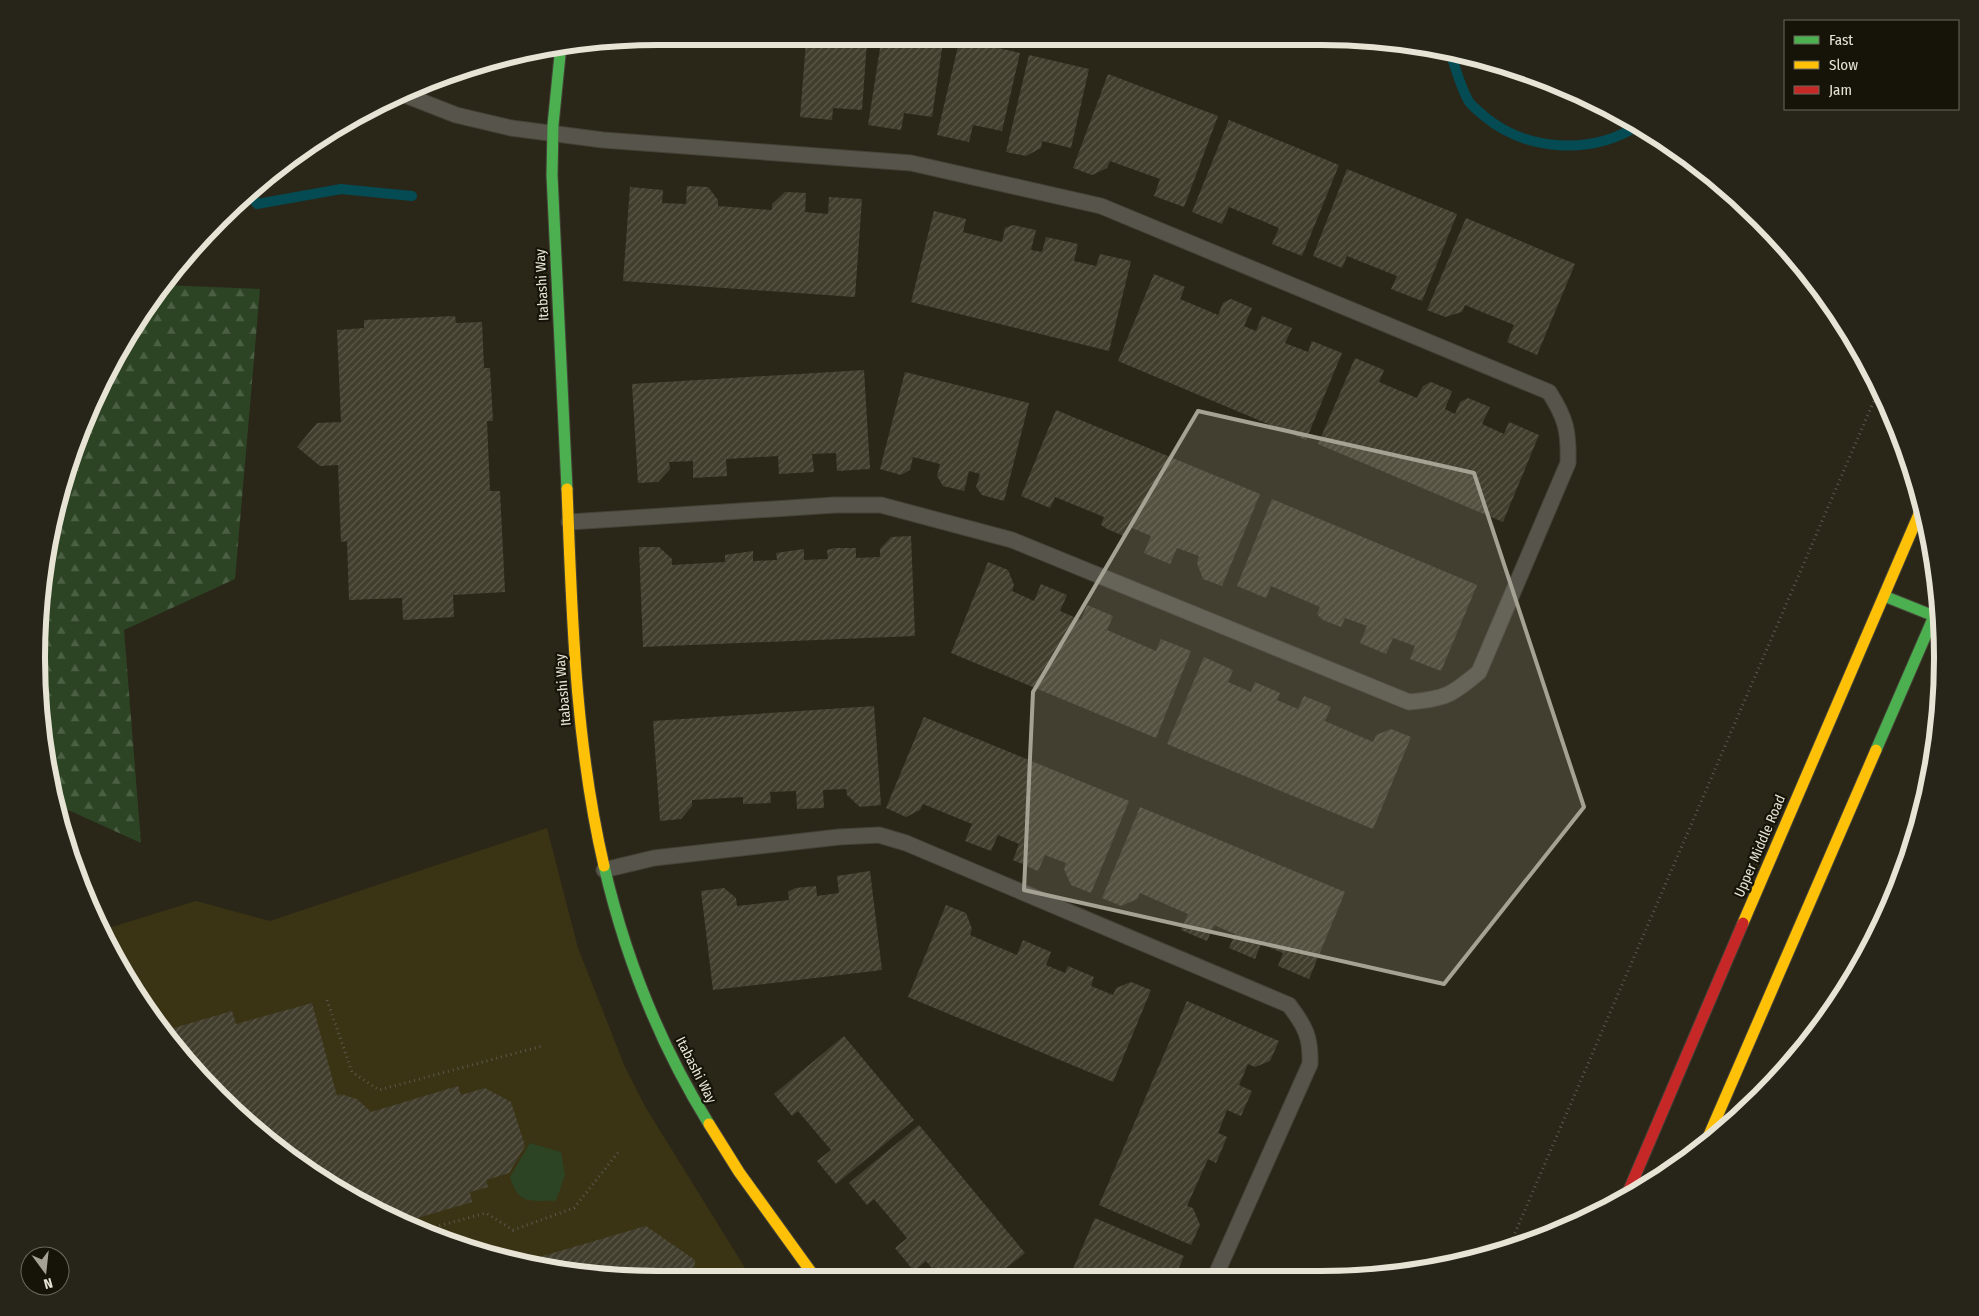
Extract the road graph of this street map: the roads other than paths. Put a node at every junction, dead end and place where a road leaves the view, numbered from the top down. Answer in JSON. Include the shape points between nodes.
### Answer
{"nodes":[{"id":1,"x":560,"y":53,"type":"edge"},
{"id":2,"x":411,"y":97,"type":"edge"},
{"id":3,"x":552,"y":133,"type":"junction"},
{"id":4,"x":1917,"y":518,"type":"edge"},
{"id":5,"x":569,"y":522,"type":"junction"},
{"id":6,"x":1884,"y":596,"type":"junction"},
{"id":7,"x":1932,"y":612,"type":"edge"},
{"id":8,"x":1933,"y":623,"type":"edge"},
{"id":9,"x":604,"y":870,"type":"junction"},
{"id":10,"x":1711,"y":1130,"type":"edge"},
{"id":11,"x":1630,"y":1188,"type":"edge"},
{"id":12,"x":810,"y":1271,"type":"edge"},
{"id":13,"x":1218,"y":1271,"type":"edge"}],
"edges":[{"from":1,"to":3,"type":"street","name":"Itabashi Way"},
{"from":2,"to":3,"type":"lane","via":[[456,115],[511,128]]},
{"from":3,"to":5,"type":"street","name":"Itabashi Way"},
{"from":3,"to":5,"type":"lane","via":[[603,140],[911,163],[1101,206],[1549,392],[1562,412],[1569,436],[1568,463],[1479,672],[1454,693],[1435,700],[1409,702],[1012,540],[882,505],[835,505]]},
{"from":4,"to":6,"type":"street","name":"Upper Middle Road"},
{"from":5,"to":9,"type":"street","name":"Itabashi Way","via":[[582,739]]},
{"from":6,"to":7,"type":"street"},
{"from":6,"to":11,"type":"street","name":"Upper Middle Road"},
{"from":8,"to":10,"type":"street"},
{"from":9,"to":12,"type":"street","name":"Itabashi Way","via":[[643,994],[695,1104],[745,1183]]},
{"from":9,"to":13,"type":"lane","via":[[654,858],[879,835],[906,843],[1289,1005],[1304,1024],[1311,1046],[1310,1064]]}]}
